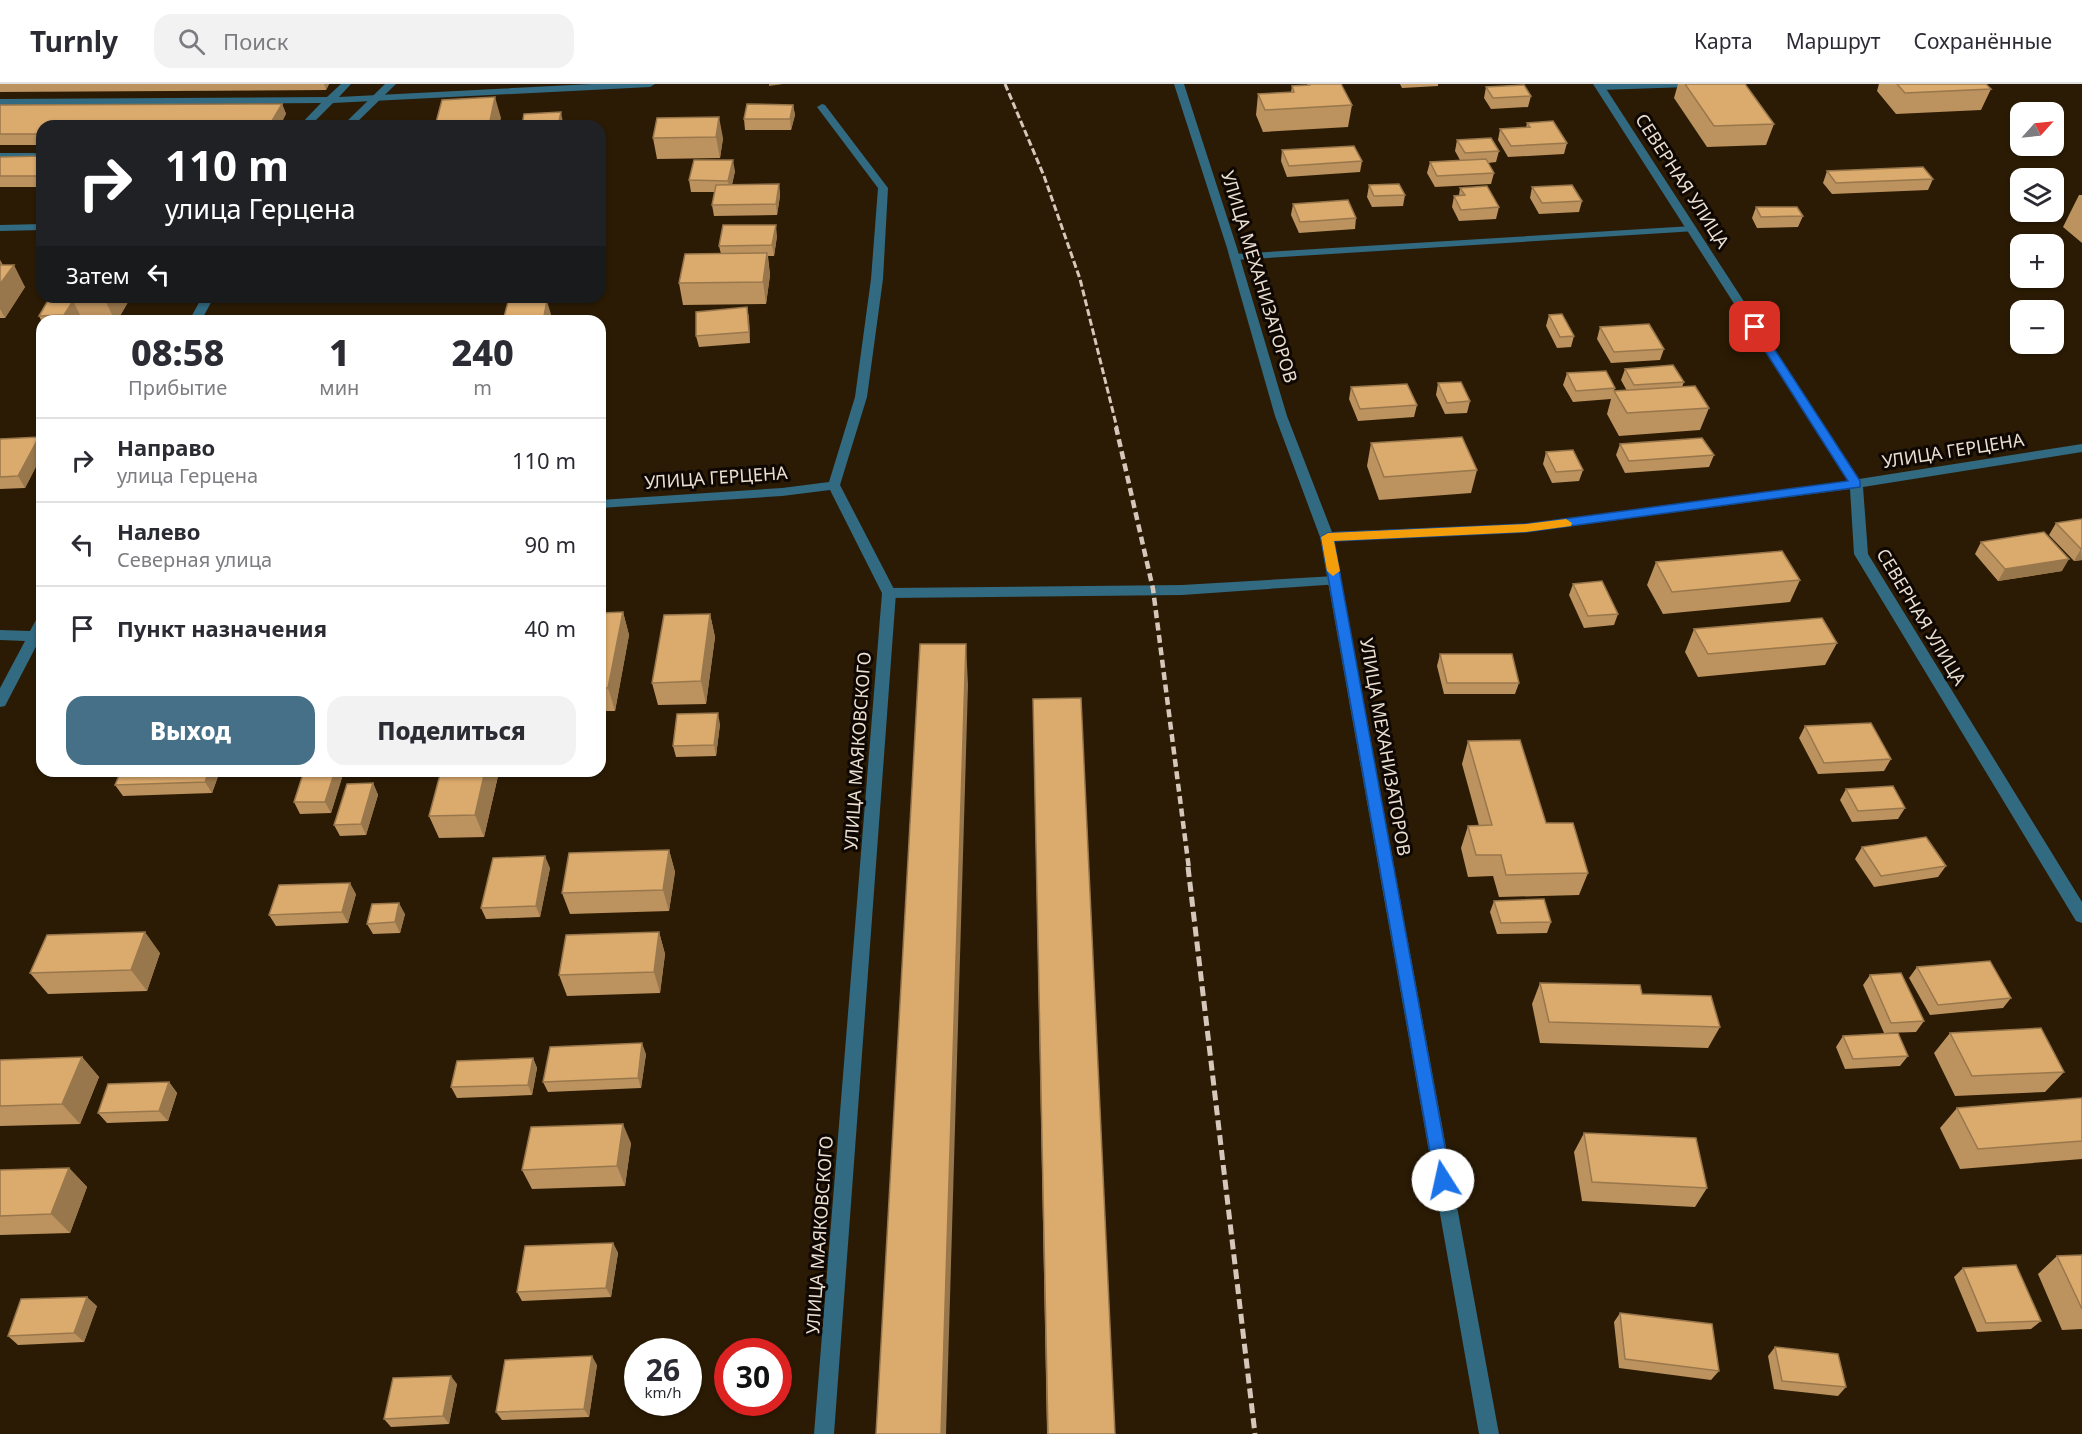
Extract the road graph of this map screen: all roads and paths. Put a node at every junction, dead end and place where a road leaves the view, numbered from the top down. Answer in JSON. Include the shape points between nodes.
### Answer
{"nodes":[{"id":1,"x":346,"y":84,"type":"edge"},
{"id":2,"x":391,"y":84,"type":"edge"},
{"id":3,"x":651,"y":84,"type":"edge"},
{"id":4,"x":1179,"y":84,"type":"edge"},
{"id":5,"x":1688,"y":84,"type":"edge"},
{"id":6,"x":1599,"y":86,"type":"edge"},
{"id":7,"x":378,"y":97,"type":"junction"},
{"id":8,"x":330,"y":100,"type":"junction"},
{"id":9,"x":0,"y":102,"type":"edge"},
{"id":10,"x":822,"y":107,"type":"dead end"},
{"id":11,"x":310,"y":120,"type":"edge"},
{"id":12,"x":353,"y":120,"type":"edge"},
{"id":13,"x":0,"y":156,"type":"edge"},
{"id":14,"x":36,"y":156,"type":"edge"},
{"id":15,"x":36,"y":227,"type":"edge"},
{"id":16,"x":0,"y":228,"type":"edge"},
{"id":17,"x":1692,"y":229,"type":"junction"},
{"id":18,"x":1234,"y":257,"type":"junction"},
{"id":19,"x":2082,"y":448,"type":"edge"},
{"id":20,"x":1856,"y":484,"type":"junction"},
{"id":21,"x":834,"y":485,"type":"junction"},
{"id":22,"x":606,"y":504,"type":"edge"},
{"id":23,"x":1328,"y":537,"type":"junction"},
{"id":24,"x":1335,"y":581,"type":"junction"},
{"id":25,"x":889,"y":593,"type":"junction"},
{"id":26,"x":36,"y":632,"type":"edge"},
{"id":27,"x":0,"y":635,"type":"edge"},
{"id":28,"x":34,"y":636,"type":"junction"},
{"id":29,"x":0,"y":702,"type":"edge"},
{"id":30,"x":2082,"y":916,"type":"edge"},
{"id":31,"x":824,"y":1434,"type":"edge"},
{"id":32,"x":1489,"y":1434,"type":"edge"}],
"edges":[{"from":1,"to":8,"type":"street"},
{"from":2,"to":7,"type":"street"},
{"from":3,"to":7,"type":"street"},
{"from":4,"to":18,"type":"street","name":"УЛИЦА МЕХАНИЗАТОРОВ"},
{"from":5,"to":6,"type":"street","name":"СЕВЕРНАЯ УЛИЦА"},
{"from":6,"to":17,"type":"street","name":"СЕВЕРНАЯ УЛИЦА"},
{"from":7,"to":8,"type":"street"},
{"from":7,"to":12,"type":"street"},
{"from":8,"to":9,"type":"street"},
{"from":8,"to":11,"type":"street"},
{"from":10,"to":21,"type":"street","via":[[883,188],[877,279],[861,397]]},
{"from":13,"to":14,"type":"street"},
{"from":15,"to":16,"type":"street"},
{"from":17,"to":18,"type":"street"},
{"from":17,"to":20,"type":"street","name":"СЕВЕРНАЯ УЛИЦА"},
{"from":18,"to":23,"type":"street","name":"УЛИЦА МЕХАНИЗАТОРОВ","via":[[1281,416]]},
{"from":19,"to":20,"type":"street","name":"УЛИЦА ГЕРЦЕНА"},
{"from":20,"to":23,"type":"street","name":"УЛИЦА ГЕРЦЕНА","via":[[1526,528]]},
{"from":20,"to":30,"type":"street","name":"СЕВЕРНАЯ УЛИЦА","via":[[1860,554]]},
{"from":21,"to":22,"type":"street","name":"УЛИЦА ГЕРЦЕНА"},
{"from":21,"to":25,"type":"street"},
{"from":23,"to":24,"type":"street","name":"УЛИЦА МЕХАНИЗАТОРОВ"},
{"from":24,"to":25,"type":"street","via":[[1182,591]]},
{"from":24,"to":32,"type":"street","name":"УЛИЦА МЕХАНИЗАТОРОВ"},
{"from":25,"to":31,"type":"street","name":"УЛИЦА МАЯКОВСКОГО"},
{"from":26,"to":28,"type":"street"},
{"from":27,"to":28,"type":"street"},
{"from":28,"to":29,"type":"street"}]}
